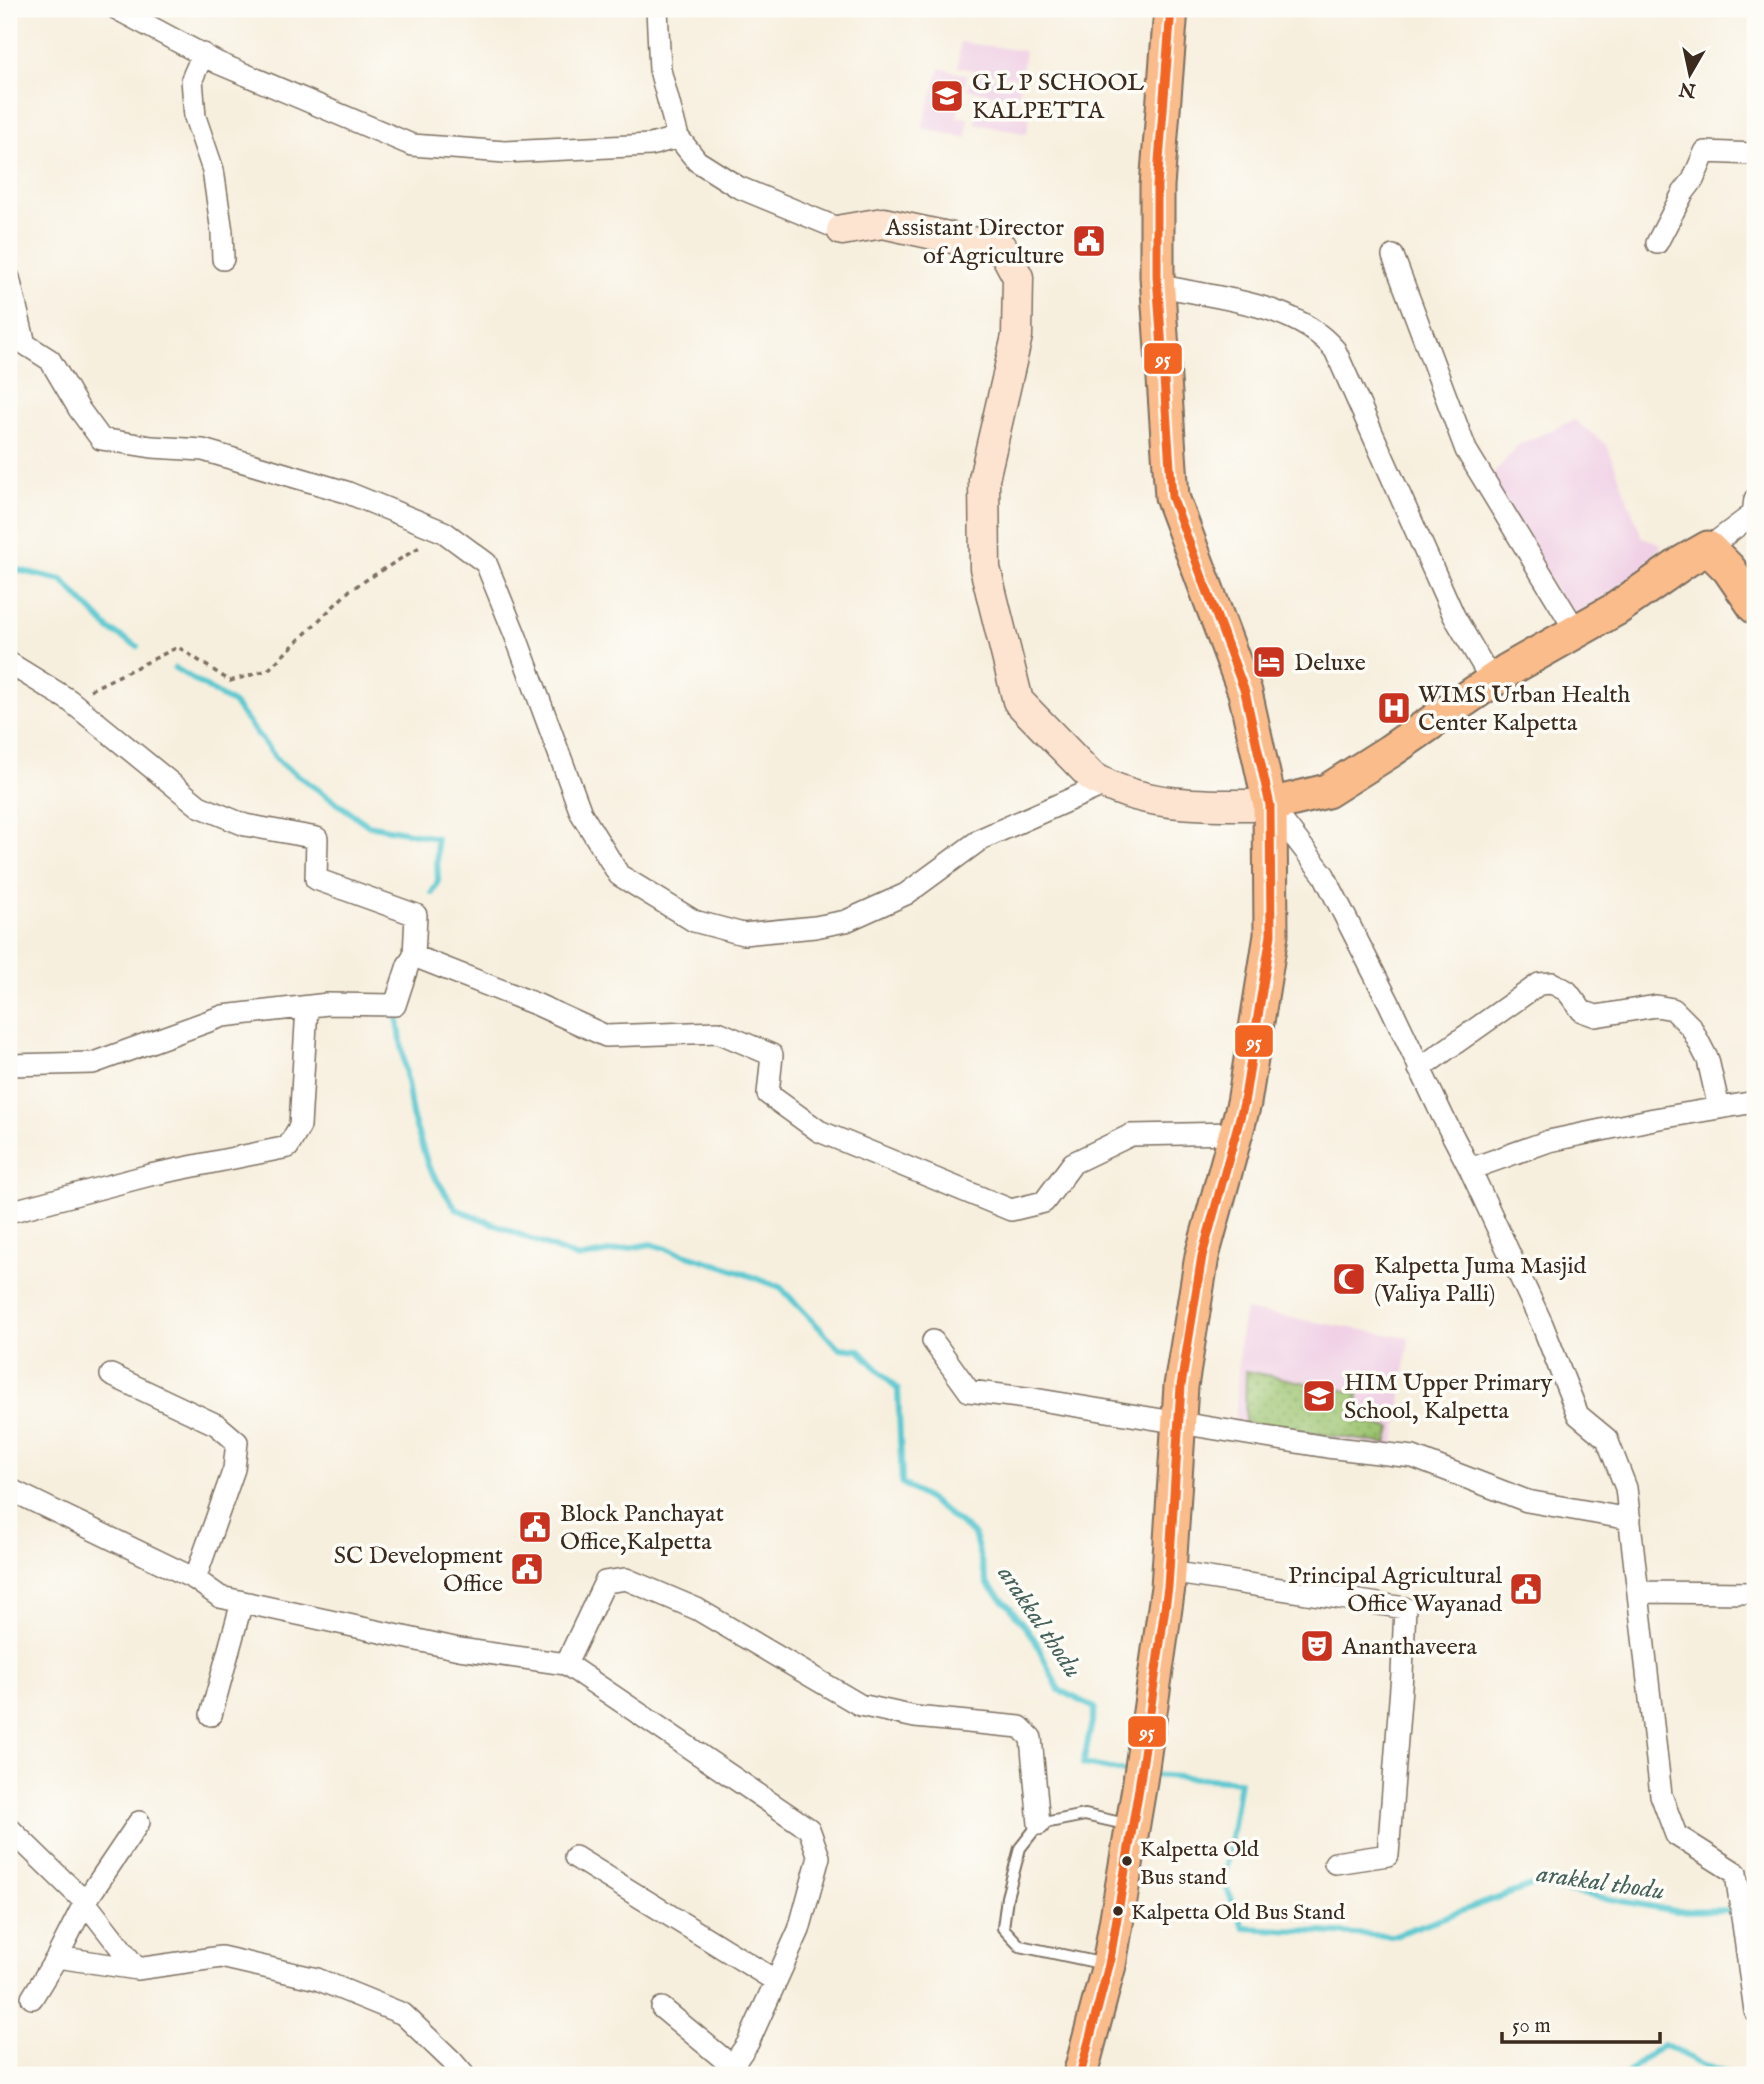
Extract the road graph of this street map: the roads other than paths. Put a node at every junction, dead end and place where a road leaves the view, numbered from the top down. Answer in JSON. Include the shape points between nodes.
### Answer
{"nodes":[{"id":1,"x":117,"y":9,"type":"edge"},
{"id":2,"x":657,"y":9,"type":"edge"},
{"id":3,"x":1171,"y":9,"type":"edge"},
{"id":4,"x":202,"y":54,"type":"junction"},
{"id":5,"x":678,"y":137,"type":"junction"},
{"id":6,"x":1755,"y":154,"type":"edge"},
{"id":7,"x":842,"y":230,"type":"joint"},
{"id":8,"x":1657,"y":243,"type":"dead end"},
{"id":9,"x":1393,"y":256,"type":"dead end"},
{"id":10,"x":223,"y":259,"type":"dead end"},
{"id":11,"x":9,"y":278,"type":"edge"},
{"id":12,"x":1157,"y":288,"type":"junction"},
{"id":13,"x":1755,"y":499,"type":"edge"},
{"id":14,"x":1708,"y":548,"type":"junction"},
{"id":15,"x":1755,"y":607,"type":"edge"},
{"id":16,"x":1576,"y":631,"type":"junction"},
{"id":17,"x":9,"y":663,"type":"edge"},
{"id":18,"x":1492,"y":681,"type":"junction"},
{"id":19,"x":1105,"y":784,"type":"junction"},
{"id":20,"x":1270,"y":805,"type":"junction"},
{"id":21,"x":414,"y":956,"type":"junction"},
{"id":22,"x":307,"y":1007,"type":"junction"},
{"id":23,"x":9,"y":1065,"type":"edge"},
{"id":24,"x":1419,"y":1069,"type":"junction"},
{"id":25,"x":1755,"y":1102,"type":"edge"},
{"id":26,"x":1719,"y":1108,"type":"junction"},
{"id":27,"x":1236,"y":1133,"type":"junction"},
{"id":28,"x":1470,"y":1169,"type":"junction"},
{"id":29,"x":9,"y":1212,"type":"edge"},
{"id":30,"x":933,"y":1340,"type":"dead end"},
{"id":31,"x":111,"y":1375,"type":"dead end"},
{"id":32,"x":1178,"y":1423,"type":"junction"},
{"id":33,"x":9,"y":1489,"type":"edge"},
{"id":34,"x":1630,"y":1518,"type":"junction"},
{"id":35,"x":1169,"y":1572,"type":"junction"},
{"id":36,"x":195,"y":1579,"type":"junction"},
{"id":37,"x":1638,"y":1592,"type":"junction"},
{"id":38,"x":1755,"y":1593,"type":"edge"},
{"id":39,"x":242,"y":1602,"type":"junction"},
{"id":40,"x":566,"y":1664,"type":"junction"},
{"id":41,"x":211,"y":1715,"type":"dead end"},
{"id":42,"x":139,"y":1822,"type":"dead end"},
{"id":43,"x":1039,"y":1824,"type":"junction"},
{"id":44,"x":1132,"y":1825,"type":"junction"},
{"id":45,"x":9,"y":1828,"type":"edge"},
{"id":46,"x":575,"y":1857,"type":"dead end"},
{"id":47,"x":1335,"y":1863,"type":"dead end"},
{"id":48,"x":85,"y":1902,"type":"junction"},
{"id":49,"x":57,"y":1957,"type":"junction"},
{"id":50,"x":1109,"y":1965,"type":"junction"},
{"id":51,"x":137,"y":1969,"type":"junction"},
{"id":52,"x":776,"y":1981,"type":"junction"},
{"id":53,"x":32,"y":1998,"type":"dead end"},
{"id":54,"x":662,"y":2008,"type":"dead end"},
{"id":55,"x":1755,"y":2011,"type":"edge"},
{"id":56,"x":729,"y":2071,"type":"edge"},
{"id":57,"x":464,"y":2075,"type":"edge"},
{"id":58,"x":1080,"y":2075,"type":"edge"}],
"edges":[{"from":1,"to":4,"type":"street"},
{"from":2,"to":5,"type":"street","via":[[660,70]]},
{"from":3,"to":12,"type":"main road","via":[[1157,186]]},
{"from":4,"to":5,"type":"street","via":[[412,145],[505,152],[651,145]]},
{"from":4,"to":10,"type":"street","via":[[192,79],[195,117],[213,170]]},
{"from":5,"to":7,"type":"street","via":[[697,161],[738,187]]},
{"from":6,"to":8,"type":"street","via":[[1705,152]]},
{"from":7,"to":19,"type":"main road","via":[[883,223],[1003,249],[1018,277],[1017,336],[984,479],[985,568],[1018,701],[1091,776]]},
{"from":9,"to":16,"type":"street","via":[[1466,450]]},
{"from":11,"to":19,"type":"street","via":[[25,344],[50,360],[101,439],[203,450],[346,492],[444,532],[486,563],[581,813],[619,875],[694,921],[743,934],[846,921],[906,894],[981,839]]},
{"from":12,"to":18,"type":"street","via":[[1278,310],[1324,337],[1335,350],[1454,616]]},
{"from":12,"to":20,"type":"main road","via":[[1172,497],[1245,692]]},
{"from":13,"to":14,"type":"street","via":[[1753,514]]},
{"from":14,"to":15,"type":"main road","via":[[1730,569]]},
{"from":14,"to":16,"type":"main road"},
{"from":16,"to":18,"type":"main road"},
{"from":17,"to":21,"type":"street","via":[[69,700],[199,806],[245,825],[317,838],[316,879],[416,915]]},
{"from":18,"to":20,"type":"main road","via":[[1327,791]]},
{"from":19,"to":20,"type":"main road","via":[[1160,802]]},
{"from":20,"to":24,"type":"street","via":[[1324,875]]},
{"from":20,"to":27,"type":"main road","via":[[1271,935]]},
{"from":21,"to":22,"type":"street","via":[[396,1005]]},
{"from":21,"to":27,"type":"street","via":[[606,1036],[719,1032],[772,1055],[768,1094],[819,1131],[1012,1210],[1044,1202],[1073,1163],[1131,1135]]},
{"from":22,"to":23,"type":"street","via":[[223,1016],[93,1063]]},
{"from":22,"to":29,"type":"street","via":[[300,1126],[288,1147],[150,1175]]},
{"from":24,"to":26,"type":"street","via":[[1539,984],[1552,983],[1567,991],[1582,1011],[1596,1016],[1656,1006],[1673,1009],[1690,1027],[1708,1060]]},
{"from":24,"to":28,"type":"street"},
{"from":25,"to":26,"type":"street"},
{"from":26,"to":28,"type":"street","via":[[1549,1141]]},
{"from":27,"to":32,"type":"main road","via":[[1202,1256]]},
{"from":28,"to":34,"type":"street","via":[[1542,1324],[1578,1415],[1607,1439],[1626,1488]]},
{"from":30,"to":32,"type":"street","via":[[968,1391]]},
{"from":31,"to":36,"type":"street","via":[[217,1425],[237,1442],[234,1469]]},
{"from":32,"to":34,"type":"street","via":[[1413,1457],[1527,1501]]},
{"from":32,"to":35,"type":"main road"},
{"from":33,"to":36,"type":"street"},
{"from":34,"to":37,"type":"street"},
{"from":35,"to":44,"type":"main road"},
{"from":35,"to":47,"type":"street","via":[[1405,1608],[1388,1855]]},
{"from":36,"to":39,"type":"street","via":[[220,1597]]},
{"from":37,"to":38,"type":"street"},
{"from":37,"to":55,"type":"street","via":[[1661,1795],[1676,1835],[1736,1873]]},
{"from":39,"to":40,"type":"street","via":[[459,1649]]},
{"from":39,"to":41,"type":"street"},
{"from":40,"to":43,"type":"street","via":[[605,1582],[626,1578],[697,1609],[860,1705],[915,1717],[1020,1727],[1031,1738]]},
{"from":40,"to":52,"type":"street","via":[[809,1829],[819,1857],[799,1930]]},
{"from":42,"to":48,"type":"street"},
{"from":43,"to":44,"type":"lane","via":[[1085,1815]]},
{"from":43,"to":50,"type":"lane","via":[[1020,1848],[1003,1928],[1020,1945]]},
{"from":44,"to":50,"type":"main road"},
{"from":45,"to":48,"type":"street"},
{"from":46,"to":52,"type":"street"},
{"from":48,"to":49,"type":"street"},
{"from":48,"to":51,"type":"street"},
{"from":49,"to":51,"type":"street"},
{"from":49,"to":53,"type":"street"},
{"from":50,"to":58,"type":"main road"},
{"from":51,"to":57,"type":"street","via":[[221,1957],[317,1979],[403,2014]]},
{"from":52,"to":56,"type":"street","via":[[748,2043]]},
{"from":54,"to":56,"type":"street"}]}
